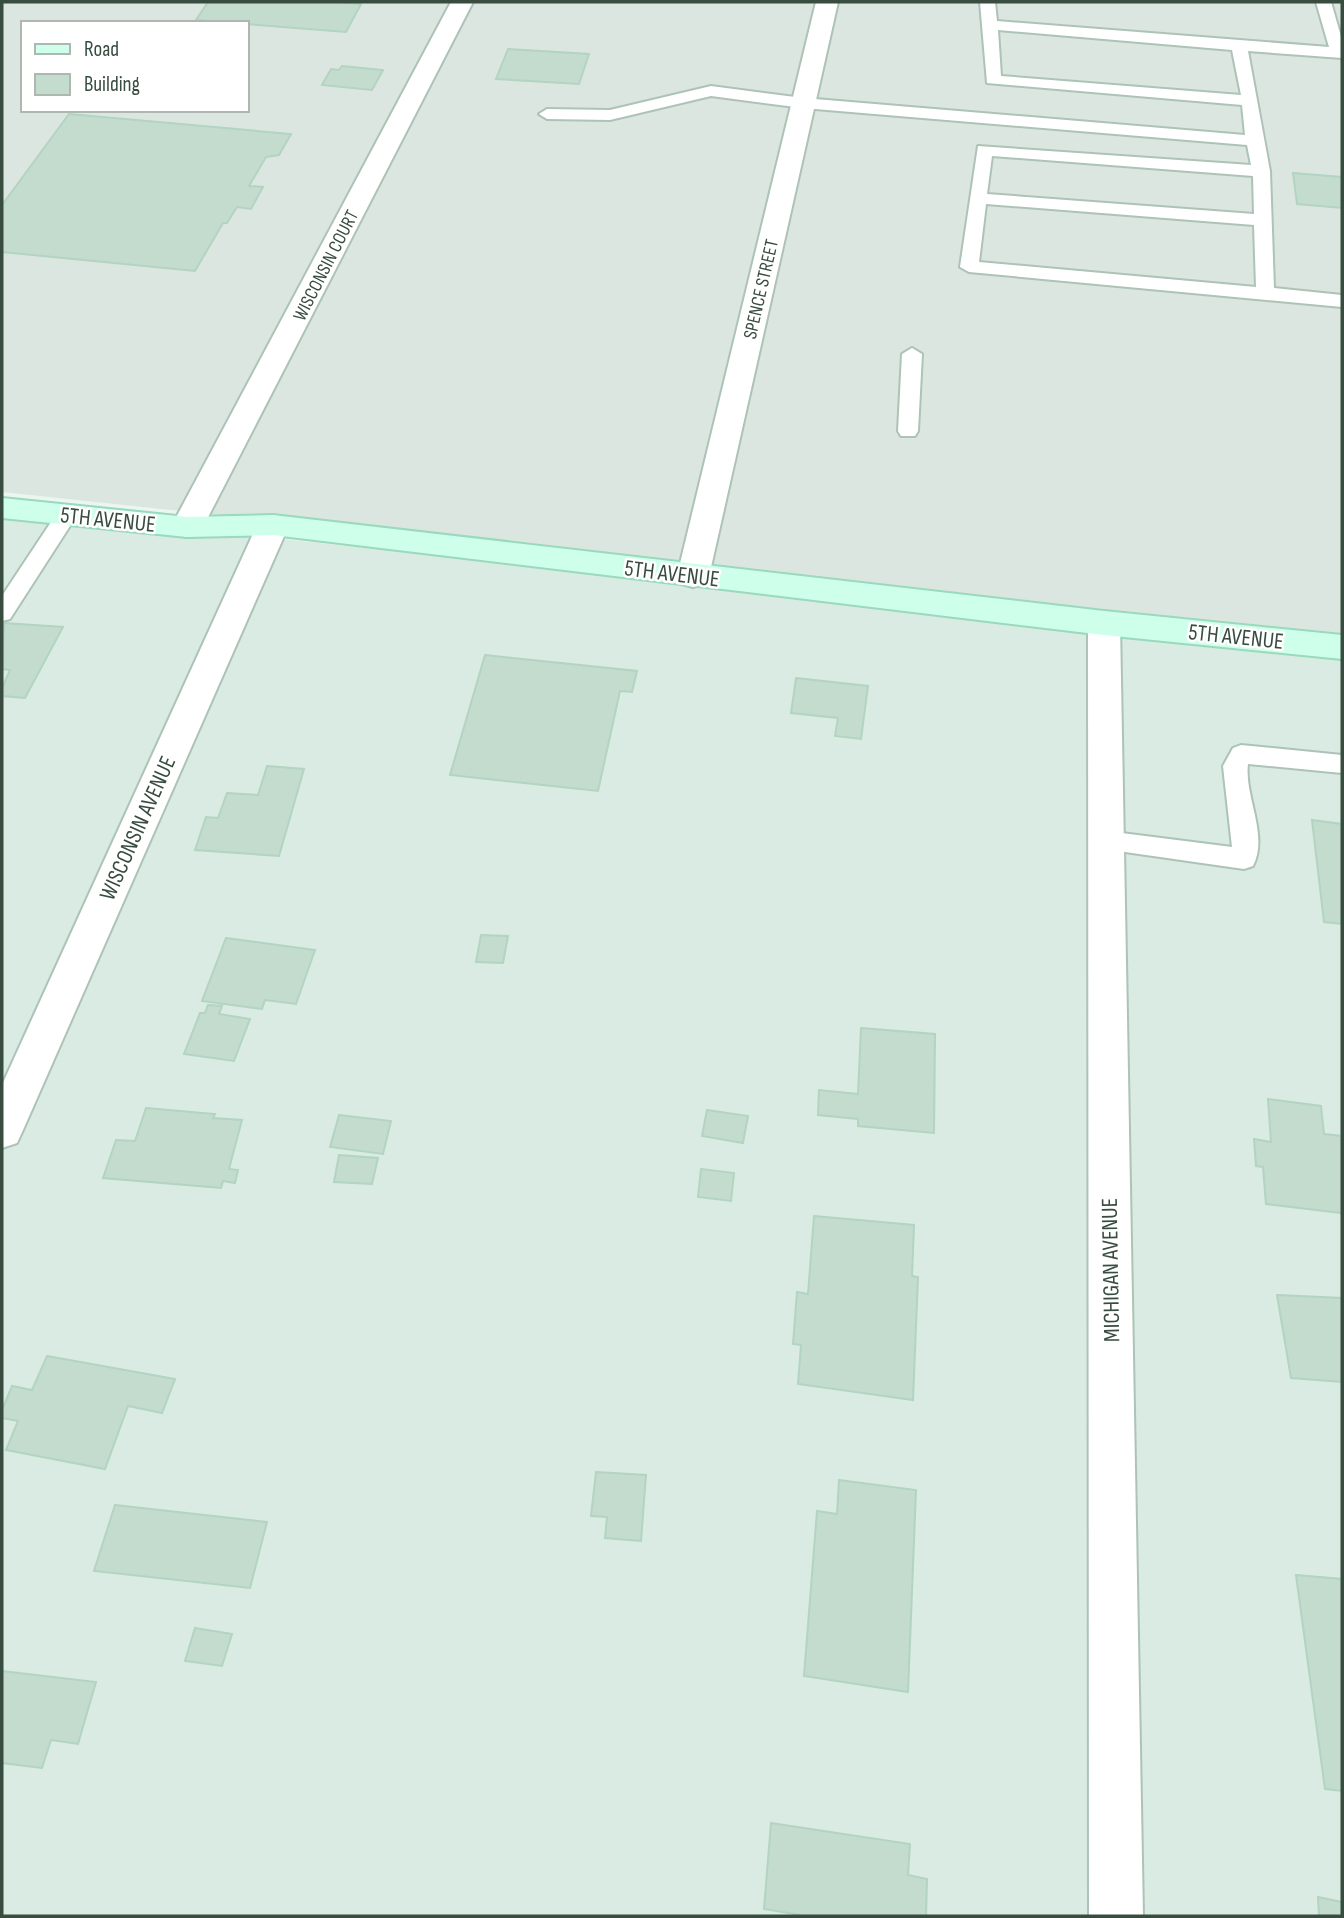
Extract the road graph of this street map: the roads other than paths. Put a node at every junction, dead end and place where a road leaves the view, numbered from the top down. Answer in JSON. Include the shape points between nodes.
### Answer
{"nodes":[{"id":1,"x":462,"y":2,"type":"edge"},
{"id":2,"x":827,"y":2,"type":"edge"},
{"id":3,"x":988,"y":2,"type":"edge"},
{"id":4,"x":1324,"y":2,"type":"edge"},
{"id":5,"x":989,"y":25,"type":"junction"},
{"id":6,"x":1239,"y":46,"type":"junction"},
{"id":7,"x":1340,"y":53,"type":"edge"},
{"id":8,"x":1250,"y":101,"type":"junction"},
{"id":9,"x":803,"y":103,"type":"junction"},
{"id":10,"x":547,"y":114,"type":"dead end"},
{"id":11,"x":1254,"y":141,"type":"junction"},
{"id":12,"x":1261,"y":171,"type":"junction"},
{"id":13,"x":977,"y":198,"type":"junction"},
{"id":14,"x":1262,"y":220,"type":"junction"},
{"id":15,"x":1265,"y":293,"type":"junction"},
{"id":16,"x":1342,"y":300,"type":"edge"},
{"id":17,"x":912,"y":354,"type":"dead end"},
{"id":18,"x":908,"y":431,"type":"dead end"},
{"id":19,"x":2,"y":508,"type":"edge"},
{"id":20,"x":66,"y":515,"type":"junction"},
{"id":21,"x":273,"y":526,"type":"junction"},
{"id":22,"x":187,"y":527,"type":"junction"},
{"id":23,"x":692,"y":576,"type":"junction"},
{"id":24,"x":2,"y":613,"type":"edge"},
{"id":25,"x":1104,"y":623,"type":"junction"},
{"id":26,"x":1342,"y":647,"type":"edge"},
{"id":27,"x":1342,"y":764,"type":"edge"},
{"id":28,"x":1106,"y":841,"type":"junction"},
{"id":29,"x":2,"y":1130,"type":"edge"},
{"id":30,"x":1116,"y":1916,"type":"edge"}],
"edges":[{"from":1,"to":22,"type":"street","name":"WISCONSIN COURT"},
{"from":2,"to":9,"type":"street","name":"SPENCE STREET"},
{"from":3,"to":5,"type":"lane"},
{"from":4,"to":7,"type":"lane"},
{"from":5,"to":6,"type":"lane"},
{"from":5,"to":8,"type":"lane","via":[[993,80]]},
{"from":6,"to":7,"type":"lane"},
{"from":6,"to":8,"type":"lane"},
{"from":8,"to":11,"type":"lane"},
{"from":9,"to":10,"type":"lane","via":[[711,91],[610,115]]},
{"from":9,"to":11,"type":"lane"},
{"from":9,"to":23,"type":"street","name":"SPENCE STREET"},
{"from":11,"to":12,"type":"lane"},
{"from":12,"to":13,"type":"lane","via":[[984,150]]},
{"from":12,"to":14,"type":"lane"},
{"from":13,"to":14,"type":"lane"},
{"from":13,"to":15,"type":"lane","via":[[969,267]]},
{"from":14,"to":15,"type":"lane"},
{"from":15,"to":16,"type":"lane"},
{"from":17,"to":18,"type":"lane"},
{"from":19,"to":20,"type":"main road","name":"5TH AVENUE"},
{"from":20,"to":22,"type":"main road","name":"5TH AVENUE"},
{"from":20,"to":24,"type":"lane"},
{"from":21,"to":22,"type":"main road","name":"5TH AVENUE"},
{"from":21,"to":23,"type":"main road","name":"5TH AVENUE"},
{"from":21,"to":29,"type":"street","name":"WISCONSIN AVENUE"},
{"from":23,"to":25,"type":"main road","name":"5TH AVENUE"},
{"from":25,"to":26,"type":"main road","name":"5TH AVENUE"},
{"from":25,"to":28,"type":"street","name":"MICHIGAN AVENUE"},
{"from":27,"to":28,"type":"lane","via":[[1241,754],[1235,766],[1244,859]]},
{"from":28,"to":30,"type":"street","name":"MICHIGAN AVENUE"}]}
